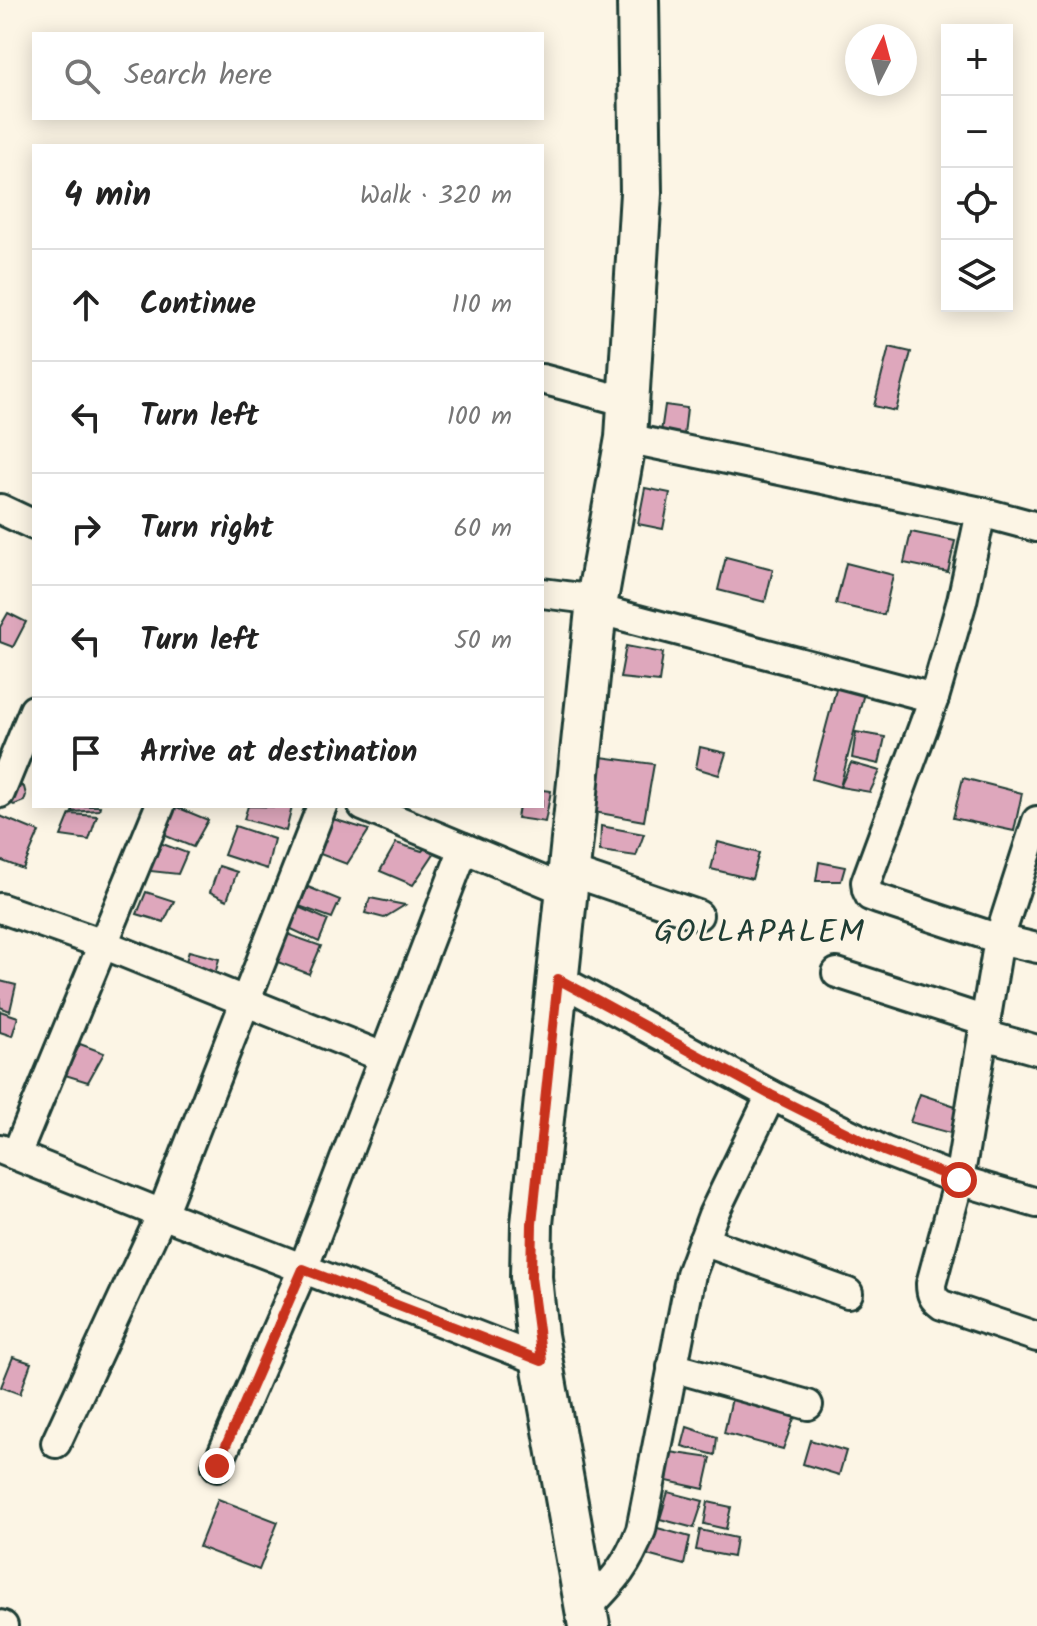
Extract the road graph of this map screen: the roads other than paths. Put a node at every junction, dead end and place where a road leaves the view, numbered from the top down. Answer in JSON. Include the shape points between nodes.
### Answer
{"nodes":[{"id":1,"x":638,"y":0,"type":"edge"},
{"id":2,"x":544,"y":380,"type":"edge"},
{"id":3,"x":627,"y":420,"type":"junction"},
{"id":4,"x":0,"y":509,"type":"edge"},
{"id":5,"x":981,"y":512,"type":"junction"},
{"id":6,"x":32,"y":524,"type":"edge"},
{"id":7,"x":1037,"y":527,"type":"edge"},
{"id":8,"x":544,"y":593,"type":"edge"},
{"id":9,"x":596,"y":604,"type":"junction"},
{"id":10,"x":934,"y":698,"type":"junction"},
{"id":11,"x":32,"y":715,"type":"edge"},
{"id":12,"x":0,"y":793,"type":"edge"},
{"id":13,"x":159,"y":808,"type":"edge"},
{"id":14,"x":321,"y":808,"type":"edge"},
{"id":15,"x":368,"y":808,"type":"edge"},
{"id":16,"x":1037,"y":821,"type":"edge"},
{"id":17,"x":464,"y":848,"type":"junction"},
{"id":18,"x":568,"y":881,"type":"junction"},
{"id":19,"x":0,"y":908,"type":"edge"},
{"id":20,"x":698,"y":915,"type":"dead end"},
{"id":21,"x":999,"y":939,"type":"junction"},
{"id":22,"x":103,"y":944,"type":"junction"},
{"id":23,"x":1037,"y":948,"type":"edge"},
{"id":24,"x":837,"y":973,"type":"dead end"},
{"id":25,"x":558,"y":979,"type":"junction"},
{"id":26,"x":244,"y":1001,"type":"junction"},
{"id":27,"x":985,"y":1028,"type":"junction"},
{"id":28,"x":1037,"y":1050,"type":"edge"},
{"id":29,"x":383,"y":1057,"type":"junction"},
{"id":30,"x":771,"y":1095,"type":"junction"},
{"id":31,"x":8,"y":1152,"type":"edge"},
{"id":32,"x":959,"y":1180,"type":"junction"},
{"id":33,"x":1037,"y":1203,"type":"edge"},
{"id":34,"x":162,"y":1214,"type":"junction"},
{"id":35,"x":703,"y":1241,"type":"junction"},
{"id":36,"x":303,"y":1269,"type":"junction"},
{"id":37,"x":848,"y":1293,"type":"dead end"},
{"id":38,"x":1037,"y":1337,"type":"edge"},
{"id":39,"x":542,"y":1361,"type":"junction"},
{"id":40,"x":672,"y":1367,"type":"junction"},
{"id":41,"x":808,"y":1405,"type":"dead end"},
{"id":42,"x":56,"y":1443,"type":"dead end"},
{"id":43,"x":217,"y":1466,"type":"dead end"},
{"id":44,"x":587,"y":1618,"type":"edge"}],
"edges":[{"from":1,"to":3,"type":"main road","via":[[641,193]]},
{"from":2,"to":3,"type":"street"},
{"from":3,"to":5,"type":"street"},
{"from":3,"to":9,"type":"main road"},
{"from":4,"to":6,"type":"street"},
{"from":5,"to":7,"type":"street"},
{"from":5,"to":10,"type":"street"},
{"from":8,"to":9,"type":"street"},
{"from":9,"to":10,"type":"street"},
{"from":9,"to":18,"type":"main road"},
{"from":10,"to":21,"type":"street","via":[[867,890],[878,899]]},
{"from":11,"to":12,"type":"street"},
{"from":13,"to":22,"type":"street"},
{"from":14,"to":26,"type":"street"},
{"from":15,"to":17,"type":"street"},
{"from":16,"to":21,"type":"street"},
{"from":17,"to":18,"type":"street"},
{"from":17,"to":29,"type":"street"},
{"from":18,"to":20,"type":"street"},
{"from":18,"to":25,"type":"main road"},
{"from":19,"to":22,"type":"street"},
{"from":21,"to":23,"type":"street"},
{"from":21,"to":27,"type":"street"},
{"from":22,"to":26,"type":"street"},
{"from":22,"to":31,"type":"street"},
{"from":24,"to":27,"type":"street"},
{"from":25,"to":30,"type":"street"},
{"from":25,"to":39,"type":"main road","via":[[532,1224],[531,1277]]},
{"from":26,"to":29,"type":"street"},
{"from":26,"to":34,"type":"street"},
{"from":27,"to":28,"type":"street"},
{"from":27,"to":32,"type":"street"},
{"from":29,"to":36,"type":"street"},
{"from":30,"to":32,"type":"street","via":[[884,1151]]},
{"from":30,"to":35,"type":"street"},
{"from":31,"to":34,"type":"street"},
{"from":32,"to":33,"type":"street"},
{"from":32,"to":38,"type":"street","via":[[931,1294],[942,1305]]},
{"from":34,"to":36,"type":"street"},
{"from":34,"to":42,"type":"street"},
{"from":35,"to":37,"type":"street"},
{"from":35,"to":40,"type":"street"},
{"from":36,"to":39,"type":"street"},
{"from":36,"to":43,"type":"street"},
{"from":39,"to":44,"type":"main road"},
{"from":40,"to":41,"type":"street"},
{"from":40,"to":44,"type":"street","via":[[641,1530],[622,1571]]}]}
